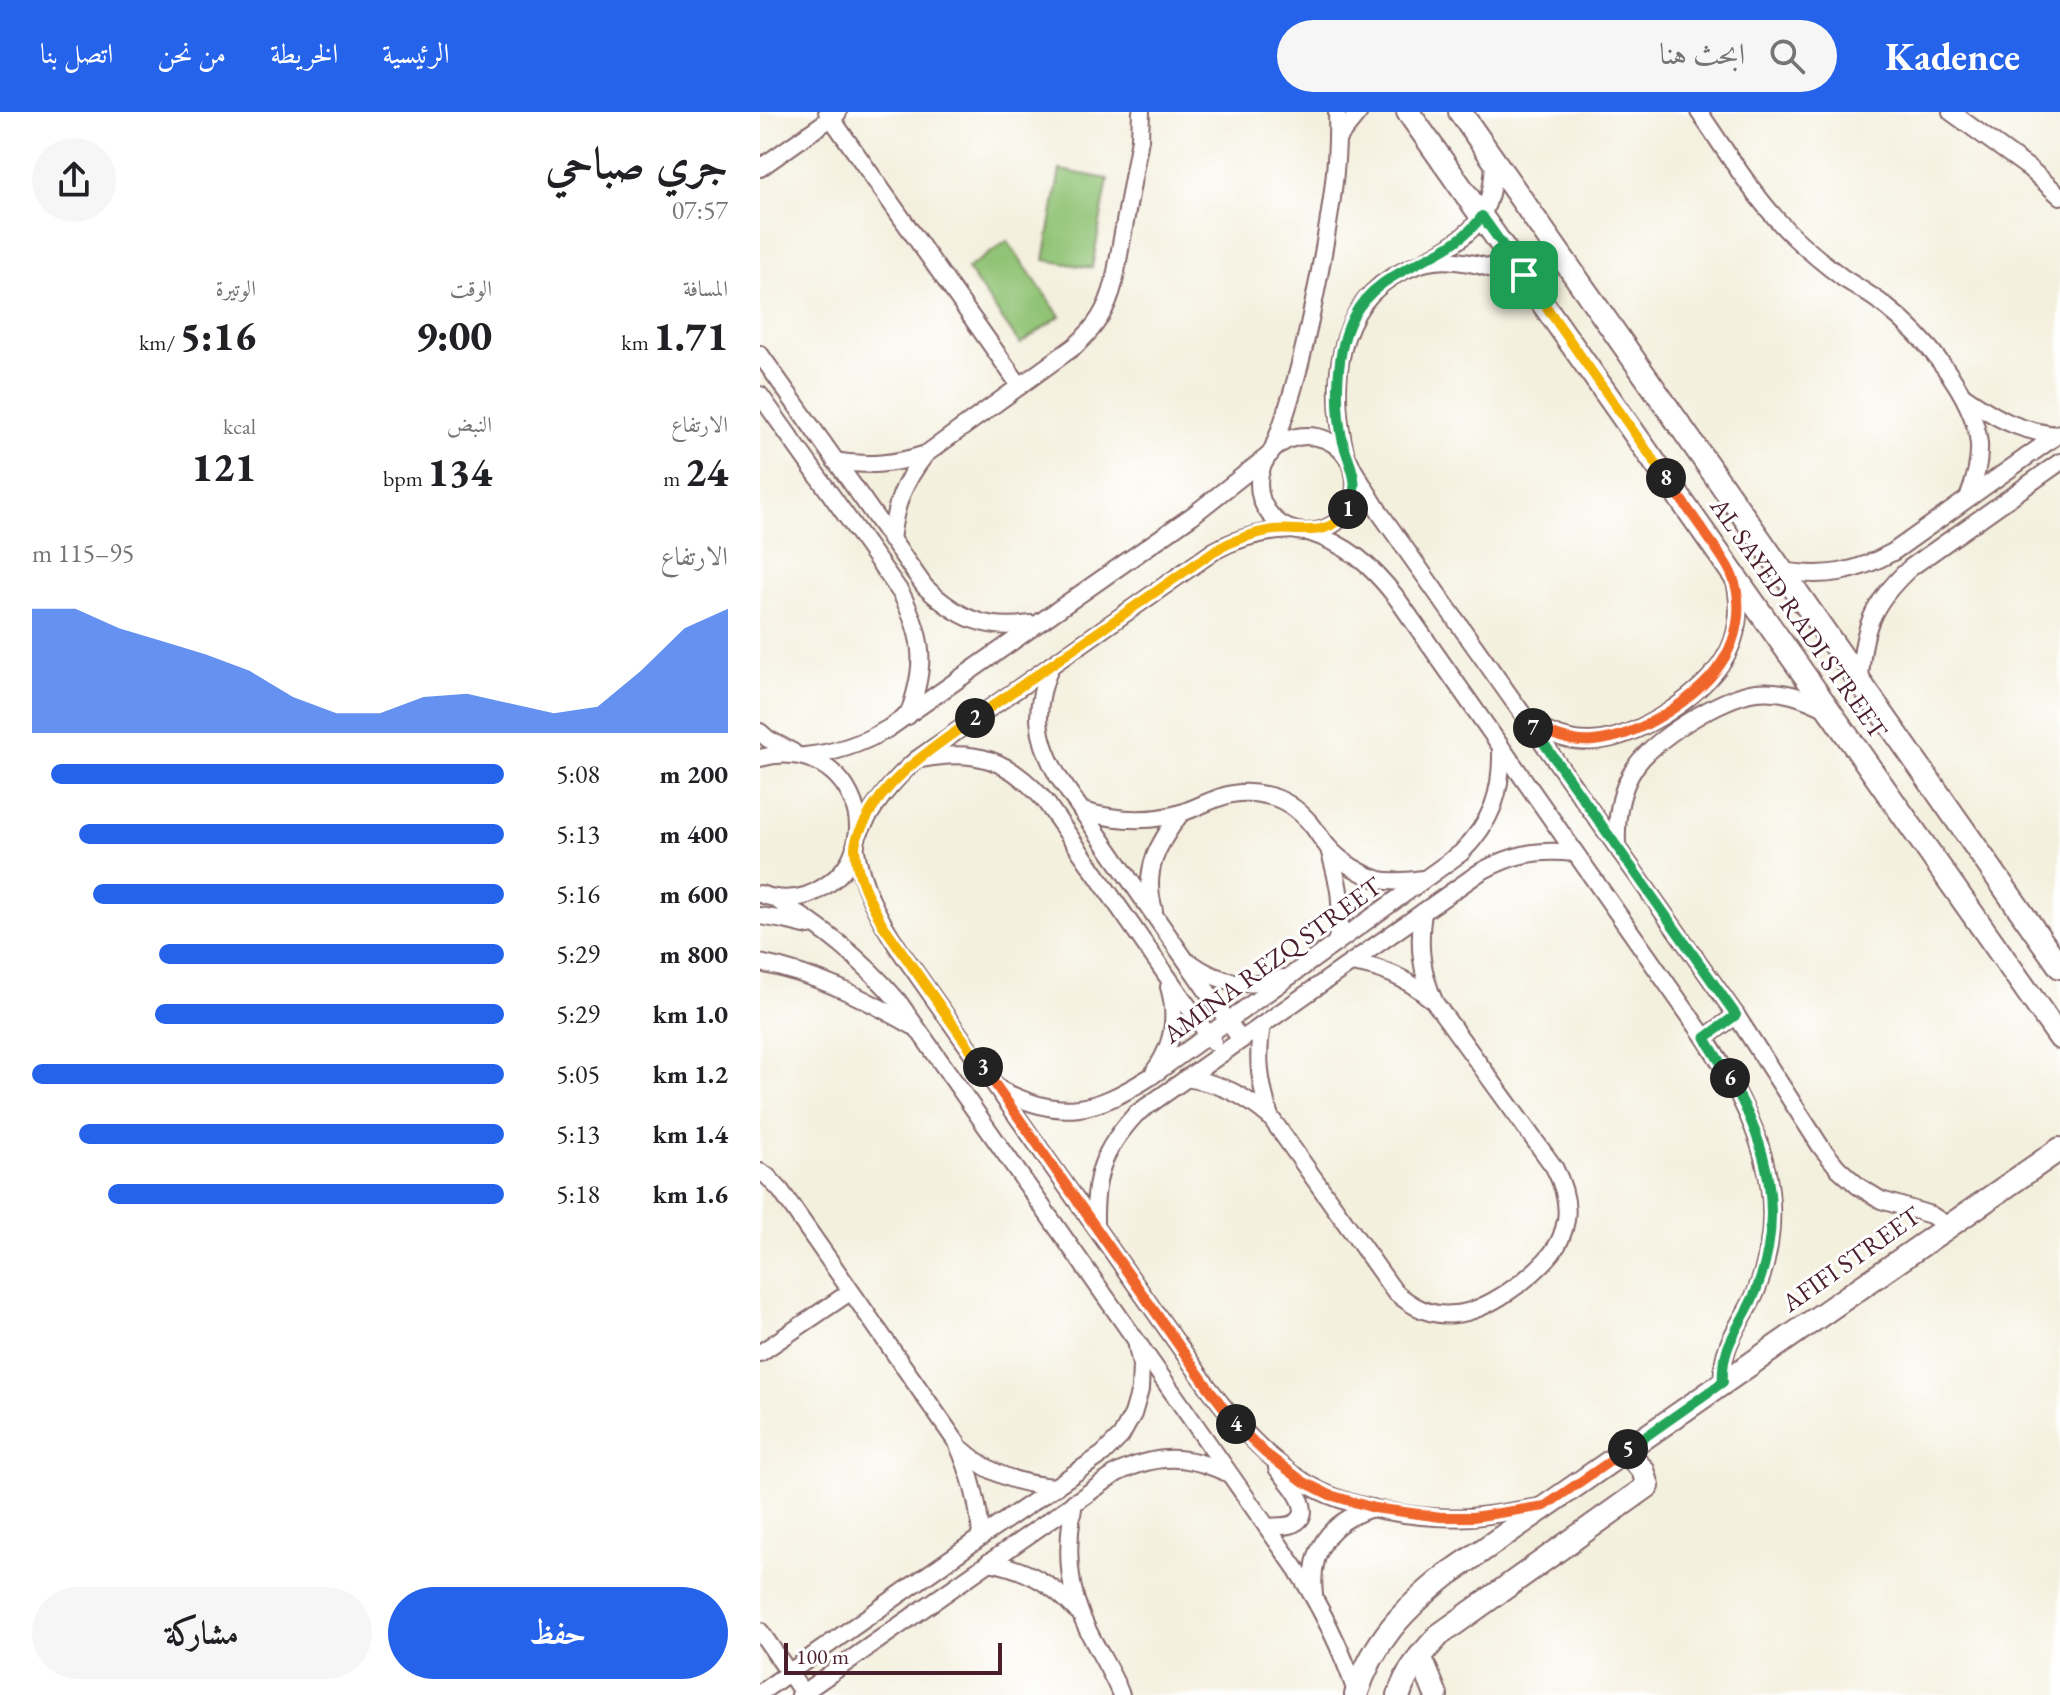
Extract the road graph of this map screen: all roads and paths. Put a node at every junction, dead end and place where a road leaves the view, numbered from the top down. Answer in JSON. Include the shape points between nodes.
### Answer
{"nodes":[{"id":1,"x":1141,"y":112,"type":"edge"},
{"id":2,"x":1337,"y":112,"type":"edge"},
{"id":3,"x":1359,"y":112,"type":"edge"},
{"id":4,"x":1408,"y":112,"type":"edge"},
{"id":5,"x":1460,"y":112,"type":"edge"},
{"id":6,"x":1699,"y":112,"type":"edge"},
{"id":7,"x":1951,"y":112,"type":"edge"},
{"id":8,"x":832,"y":114,"type":"edge"},
{"id":9,"x":1338,"y":138,"type":"junction"},
{"id":10,"x":1494,"y":160,"type":"junction"},
{"id":11,"x":760,"y":168,"type":"edge"},
{"id":12,"x":2060,"y":196,"type":"edge"},
{"id":13,"x":1482,"y":216,"type":"junction"},
{"id":14,"x":1421,"y":262,"type":"junction"},
{"id":15,"x":1543,"y":303,"type":"junction"},
{"id":16,"x":760,"y":354,"type":"edge"},
{"id":17,"x":1020,"y":386,"type":"junction"},
{"id":18,"x":760,"y":395,"type":"edge"},
{"id":19,"x":1963,"y":395,"type":"junction"},
{"id":20,"x":2058,"y":434,"type":"edge"},
{"id":21,"x":926,"y":454,"type":"junction"},
{"id":22,"x":1270,"y":454,"type":"junction"},
{"id":23,"x":835,"y":461,"type":"junction"},
{"id":24,"x":1350,"y":462,"type":"junction"},
{"id":25,"x":2060,"y":462,"type":"edge"},
{"id":26,"x":1968,"y":498,"type":"junction"},
{"id":27,"x":1300,"y":531,"type":"junction"},
{"id":28,"x":891,"y":540,"type":"junction"},
{"id":29,"x":1782,"y":571,"type":"junction"},
{"id":30,"x":1732,"y":572,"type":"junction"},
{"id":31,"x":1037,"y":623,"type":"junction"},
{"id":32,"x":1051,"y":665,"type":"junction"},
{"id":33,"x":1860,"y":682,"type":"junction"},
{"id":34,"x":1830,"y":711,"type":"junction"},
{"id":35,"x":908,"y":716,"type":"junction"},
{"id":36,"x":1529,"y":723,"type":"junction"},
{"id":37,"x":760,"y":732,"type":"edge"},
{"id":38,"x":1501,"y":749,"type":"junction"},
{"id":39,"x":801,"y":755,"type":"junction"},
{"id":40,"x":760,"y":758,"type":"edge"},
{"id":41,"x":916,"y":760,"type":"junction"},
{"id":42,"x":1082,"y":811,"type":"junction"},
{"id":43,"x":1181,"y":813,"type":"junction"},
{"id":44,"x":856,"y":842,"type":"junction"},
{"id":45,"x":1617,"y":847,"type":"junction"},
{"id":46,"x":1329,"y":849,"type":"junction"},
{"id":47,"x":1574,"y":853,"type":"junction"},
{"id":48,"x":1425,"y":879,"type":"junction"},
{"id":49,"x":767,"y":898,"type":"edge"},
{"id":50,"x":1423,"y":912,"type":"junction"},
{"id":51,"x":760,"y":916,"type":"edge"},
{"id":52,"x":1156,"y":918,"type":"junction"},
{"id":53,"x":830,"y":935,"type":"junction"},
{"id":54,"x":1336,"y":943,"type":"junction"},
{"id":55,"x":1184,"y":958,"type":"junction"},
{"id":56,"x":760,"y":963,"type":"edge"},
{"id":57,"x":1351,"y":963,"type":"junction"},
{"id":58,"x":2060,"y":967,"type":"edge"},
{"id":59,"x":1163,"y":970,"type":"junction"},
{"id":60,"x":1291,"y":975,"type":"junction"},
{"id":61,"x":1435,"y":1003,"type":"junction"},
{"id":62,"x":1736,"y":1015,"type":"junction"},
{"id":63,"x":1227,"y":1021,"type":"junction"},
{"id":64,"x":1262,"y":1025,"type":"junction"},
{"id":65,"x":916,"y":1027,"type":"junction"},
{"id":66,"x":1208,"y":1035,"type":"junction"},
{"id":67,"x":1705,"y":1038,"type":"junction"},
{"id":68,"x":2060,"y":1038,"type":"edge"},
{"id":69,"x":1241,"y":1040,"type":"junction"},
{"id":70,"x":1221,"y":1054,"type":"junction"},
{"id":71,"x":1150,"y":1077,"type":"junction"},
{"id":72,"x":1186,"y":1078,"type":"junction"},
{"id":73,"x":997,"y":1087,"type":"junction"},
{"id":74,"x":1271,"y":1118,"type":"junction"},
{"id":75,"x":2060,"y":1149,"type":"edge"},
{"id":76,"x":760,"y":1172,"type":"edge"},
{"id":77,"x":1948,"y":1226,"type":"junction"},
{"id":78,"x":1095,"y":1228,"type":"junction"},
{"id":79,"x":850,"y":1292,"type":"junction"},
{"id":80,"x":1135,"y":1341,"type":"junction"},
{"id":81,"x":760,"y":1353,"type":"edge"},
{"id":82,"x":1723,"y":1382,"type":"junction"},
{"id":83,"x":957,"y":1443,"type":"junction"},
{"id":84,"x":1625,"y":1451,"type":"junction"},
{"id":85,"x":1265,"y":1453,"type":"junction"},
{"id":86,"x":1601,"y":1469,"type":"junction"},
{"id":87,"x":1229,"y":1474,"type":"junction"},
{"id":88,"x":1056,"y":1487,"type":"junction"},
{"id":89,"x":1074,"y":1502,"type":"junction"},
{"id":90,"x":1624,"y":1502,"type":"junction"},
{"id":91,"x":1545,"y":1506,"type":"junction"},
{"id":92,"x":1374,"y":1508,"type":"junction"},
{"id":93,"x":1267,"y":1527,"type":"junction"},
{"id":94,"x":981,"y":1537,"type":"junction"},
{"id":95,"x":989,"y":1562,"type":"junction"},
{"id":96,"x":1315,"y":1597,"type":"junction"},
{"id":97,"x":1081,"y":1615,"type":"junction"},
{"id":98,"x":760,"y":1631,"type":"edge"},
{"id":99,"x":1420,"y":1656,"type":"junction"},
{"id":100,"x":789,"y":1673,"type":"junction"},
{"id":101,"x":760,"y":1693,"type":"edge"},
{"id":102,"x":801,"y":1694,"type":"edge"},
{"id":103,"x":1356,"y":1694,"type":"edge"},
{"id":104,"x":1121,"y":1695,"type":"edge"},
{"id":105,"x":1399,"y":1695,"type":"edge"},
{"id":106,"x":1436,"y":1695,"type":"edge"}],
"edges":[{"from":1,"to":17,"type":"street","via":[[1109,301],[1089,333]]},
{"from":2,"to":9,"type":"street"},
{"from":3,"to":9,"type":"street"},
{"from":4,"to":13,"type":"street","name":"AL SAYED RADI STREET"},
{"from":5,"to":10,"type":"street","name":"AL SAYED RADI STREET"},
{"from":6,"to":19,"type":"street","via":[[1786,229],[1902,321]]},
{"from":7,"to":12,"type":"street"},
{"from":8,"to":11,"type":"street"},
{"from":8,"to":17,"type":"street"},
{"from":9,"to":22,"type":"street","via":[[1333,200],[1305,347]]},
{"from":10,"to":13,"type":"street","via":[[1490,198]]},
{"from":10,"to":29,"type":"street","name":"AL SAYED RADI STREET"},
{"from":13,"to":14,"type":"street","via":[[1460,240]]},
{"from":13,"to":15,"type":"street","name":"AL SAYED RADI STREET"},
{"from":14,"to":15,"type":"street","via":[[1448,260],[1500,271]]},
{"from":14,"to":24,"type":"street","via":[[1375,288],[1350,326],[1338,390],[1339,423]]},
{"from":15,"to":30,"type":"street","name":"AL SAYED RADI STREET"},
{"from":16,"to":23,"type":"street"},
{"from":17,"to":21,"type":"street"},
{"from":18,"to":35,"type":"street","via":[[912,616],[921,666]]},
{"from":19,"to":20,"type":"street","via":[[2009,424]]},
{"from":19,"to":26,"type":"street","via":[[1979,446]]},
{"from":20,"to":26,"type":"street"},
{"from":21,"to":23,"type":"street","via":[[881,465]]},
{"from":21,"to":28,"type":"street","via":[[900,494]]},
{"from":22,"to":24,"type":"street","via":[[1281,443],[1309,436],[1336,445]]},
{"from":22,"to":27,"type":"street","via":[[1259,483],[1262,498],[1279,523]]},
{"from":22,"to":31,"type":"street","via":[[1193,515]]},
{"from":23,"to":28,"type":"street"},
{"from":24,"to":27,"type":"street","via":[[1355,484],[1346,512],[1322,530]]},
{"from":24,"to":36,"type":"street","via":[[1380,513]]},
{"from":25,"to":33,"type":"street","via":[[1891,585],[1866,630]]},
{"from":26,"to":29,"type":"street","via":[[1873,563],[1828,574]]},
{"from":27,"to":32,"type":"street","via":[[1272,530],[1232,541]]},
{"from":27,"to":38,"type":"street","via":[[1348,550],[1382,579]]},
{"from":28,"to":31,"type":"street","via":[[925,587],[964,617],[988,625]]},
{"from":29,"to":33,"type":"street","name":"AL SAYED RADI STREET"},
{"from":30,"to":34,"type":"street","name":"AL SAYED RADI STREET"},
{"from":30,"to":36,"type":"street","via":[[1738,594],[1734,639],[1710,677],[1675,707],[1612,739],[1569,740]]},
{"from":31,"to":35,"type":"street"},
{"from":32,"to":41,"type":"street"},
{"from":32,"to":42,"type":"street","via":[[1038,710],[1040,734],[1047,757]]},
{"from":33,"to":58,"type":"street","name":"AL SAYED RADI STREET"},
{"from":34,"to":45,"type":"street","via":[[1782,692],[1755,692],[1732,698],[1682,726],[1634,767],[1620,803]]},
{"from":34,"to":68,"type":"street","name":"AL SAYED RADI STREET"},
{"from":35,"to":39,"type":"street","via":[[849,748]]},
{"from":36,"to":45,"type":"street"},
{"from":37,"to":39,"type":"street"},
{"from":38,"to":47,"type":"street"},
{"from":38,"to":48,"type":"street","name":"AMINA REZQ STREET","via":[[1502,773],[1489,817],[1461,853]]},
{"from":39,"to":40,"type":"street"},
{"from":39,"to":44,"type":"street","via":[[824,765],[851,796]]},
{"from":41,"to":44,"type":"street","via":[[881,795]]},
{"from":41,"to":59,"type":"street","via":[[964,754],[988,759],[1029,783]]},
{"from":42,"to":43,"type":"street","via":[[1129,819]]},
{"from":42,"to":52,"type":"street"},
{"from":43,"to":46,"type":"street","via":[[1244,791],[1268,795],[1291,805]]},
{"from":43,"to":52,"type":"street","via":[[1155,852],[1150,897]]},
{"from":44,"to":49,"type":"street","via":[[846,865],[824,887],[796,899]]},
{"from":44,"to":73,"type":"street","via":[[860,874],[883,925]]},
{"from":45,"to":62,"type":"street"},
{"from":46,"to":48,"type":"street","via":[[1381,880]]},
{"from":46,"to":54,"type":"street","via":[[1341,893]]},
{"from":47,"to":50,"type":"street","name":"AMINA REZQ STREET","via":[[1526,853],[1502,860]]},
{"from":47,"to":67,"type":"street"},
{"from":48,"to":54,"type":"street","name":"AMINA REZQ STREET"},
{"from":49,"to":53,"type":"street"},
{"from":50,"to":57,"type":"street","name":"AMINA REZQ STREET"},
{"from":50,"to":61,"type":"street","via":[[1420,949]]},
{"from":51,"to":53,"type":"street"},
{"from":52,"to":55,"type":"street"},
{"from":53,"to":65,"type":"street","via":[[877,977]]},
{"from":54,"to":60,"type":"street","name":"AMINA REZQ STREET"},
{"from":55,"to":60,"type":"street","via":[[1224,981],[1269,982]]},
{"from":55,"to":63,"type":"street"},
{"from":56,"to":65,"type":"street","via":[[826,982]]},
{"from":57,"to":61,"type":"street","via":[[1405,979]]},
{"from":57,"to":64,"type":"street","name":"AMINA REZQ STREET"},
{"from":59,"to":66,"type":"street"},
{"from":59,"to":71,"type":"street","via":[[1175,1012],[1172,1036]]},
{"from":60,"to":63,"type":"street","name":"AMINA REZQ STREET"},
{"from":61,"to":74,"type":"street","via":[[1563,1183],[1567,1201],[1562,1236],[1545,1261],[1516,1285],[1456,1314],[1422,1310],[1407,1302],[1388,1284]]},
{"from":62,"to":67,"type":"street"},
{"from":62,"to":77,"type":"street","via":[[1838,1168],[1881,1200],[1931,1215]]},
{"from":63,"to":66,"type":"street","name":"AMINA REZQ STREET"},
{"from":63,"to":69,"type":"street"},
{"from":64,"to":69,"type":"street","name":"AMINA REZQ STREET"},
{"from":64,"to":74,"type":"street","via":[[1259,1070]]},
{"from":65,"to":80,"type":"street"},
{"from":66,"to":70,"type":"street"},
{"from":66,"to":71,"type":"street","name":"AMINA REZQ STREET"},
{"from":67,"to":82,"type":"street","via":[[1757,1132],[1770,1194],[1766,1261],[1726,1351]]},
{"from":69,"to":70,"type":"street","name":"AMINA REZQ STREET"},
{"from":70,"to":72,"type":"street","name":"AMINA REZQ STREET"},
{"from":71,"to":73,"type":"street","name":"AMINA REZQ STREET","via":[[1108,1101],[1080,1108],[1037,1105]]},
{"from":72,"to":74,"type":"street","via":[[1232,1090]]},
{"from":72,"to":78,"type":"street","name":"AMINA REZQ STREET","via":[[1136,1114],[1106,1153],[1098,1177]]},
{"from":73,"to":78,"type":"street"},
{"from":75,"to":77,"type":"street","name":"AFIFI STREET"},
{"from":76,"to":79,"type":"street","via":[[781,1191]]},
{"from":77,"to":82,"type":"street","name":"AFIFI STREET"},
{"from":78,"to":85,"type":"street","via":[[1230,1417]]},
{"from":79,"to":81,"type":"street"},
{"from":79,"to":83,"type":"street"},
{"from":80,"to":87,"type":"street"},
{"from":80,"to":88,"type":"street","via":[[1141,1365],[1133,1414],[1103,1454]]},
{"from":82,"to":84,"type":"street","name":"AFIFI STREET"},
{"from":83,"to":88,"type":"street","via":[[1002,1476]]},
{"from":83,"to":94,"type":"street","via":[[977,1498]]},
{"from":84,"to":86,"type":"street","name":"AFIFI STREET"},
{"from":84,"to":90,"type":"street","via":[[1638,1463],[1648,1486]]},
{"from":85,"to":92,"type":"street","via":[[1317,1489]]},
{"from":85,"to":93,"type":"street","via":[[1303,1507],[1292,1525]]},
{"from":86,"to":90,"type":"street","via":[[1605,1486]]},
{"from":86,"to":91,"type":"street","name":"AFIFI STREET"},
{"from":87,"to":89,"type":"street","via":[[1185,1458],[1161,1458],[1117,1473]]},
{"from":87,"to":93,"type":"street"},
{"from":88,"to":94,"type":"street"},
{"from":89,"to":95,"type":"street"},
{"from":89,"to":97,"type":"street","via":[[1070,1567]]},
{"from":90,"to":99,"type":"street","via":[[1439,1635]]},
{"from":91,"to":92,"type":"street","via":[[1473,1517]]},
{"from":91,"to":103,"type":"street","name":"AFIFI STREET","via":[[1400,1615],[1367,1665]]},
{"from":92,"to":96,"type":"street","via":[[1355,1514],[1324,1540],[1312,1577]]},
{"from":93,"to":96,"type":"street"},
{"from":94,"to":100,"type":"street"},
{"from":95,"to":97,"type":"street","via":[[1046,1583]]},
{"from":95,"to":102,"type":"street"},
{"from":96,"to":103,"type":"street","via":[[1339,1643]]},
{"from":97,"to":104,"type":"street"},
{"from":98,"to":100,"type":"street"},
{"from":99,"to":105,"type":"street"},
{"from":99,"to":106,"type":"street"},
{"from":100,"to":101,"type":"street"},
{"from":100,"to":102,"type":"street"}]}
